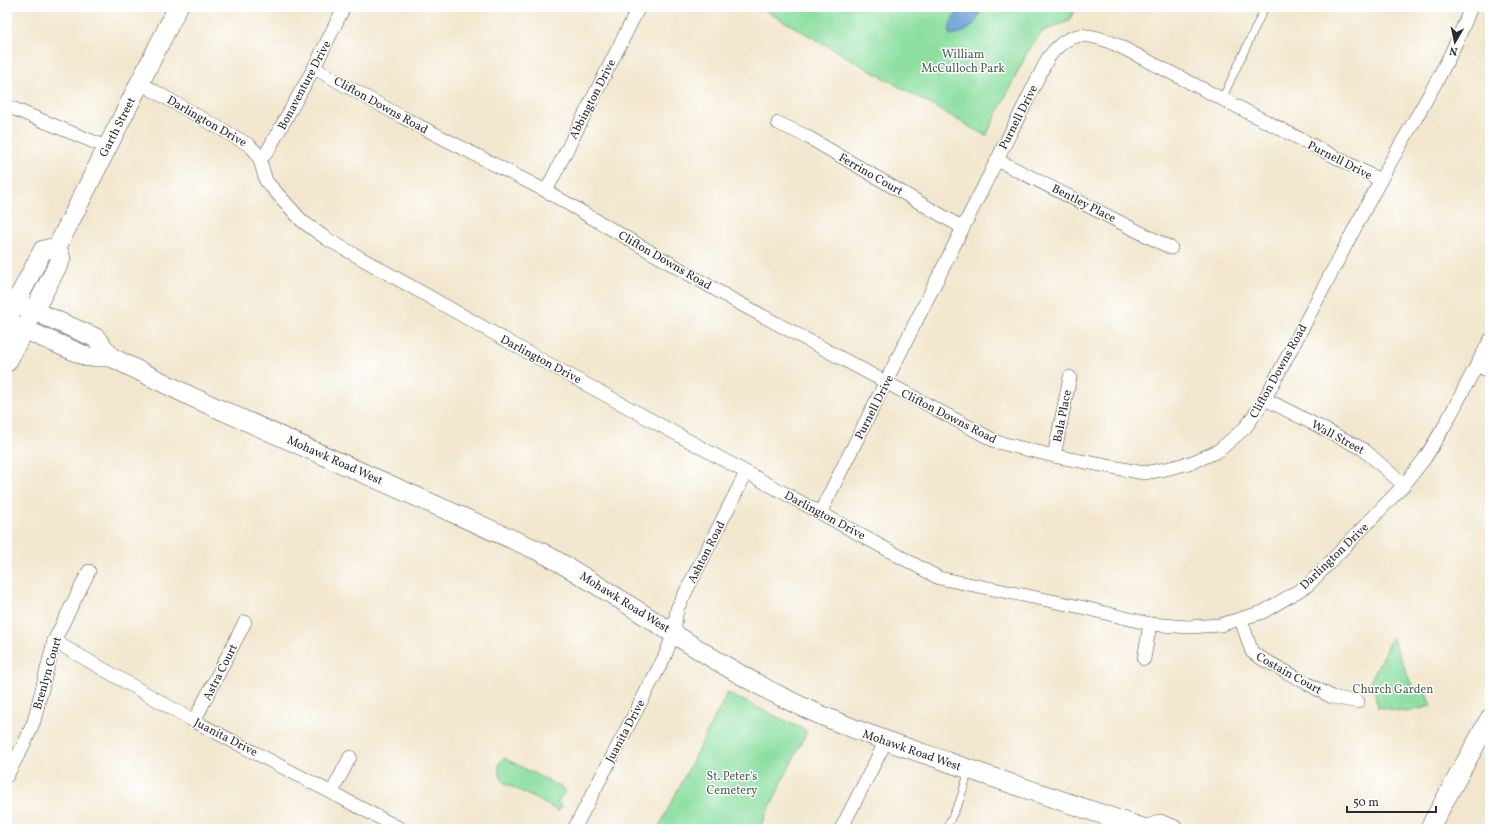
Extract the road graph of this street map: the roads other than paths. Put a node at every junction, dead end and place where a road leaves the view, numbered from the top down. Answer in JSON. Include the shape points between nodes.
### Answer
{"nodes":[{"id":1,"x":178,"y":7,"type":"edge"},
{"id":2,"x":344,"y":7,"type":"edge"},
{"id":3,"x":639,"y":7,"type":"edge"},
{"id":4,"x":1266,"y":7,"type":"edge"},
{"id":5,"x":1471,"y":7,"type":"edge"},
{"id":6,"x":314,"y":68,"type":"junction"},
{"id":7,"x":140,"y":82,"type":"junction"},
{"id":8,"x":1222,"y":99,"type":"junction"},
{"id":9,"x":7,"y":106,"type":"edge"},
{"id":10,"x":778,"y":123,"type":"dead end"},
{"id":11,"x":106,"y":147,"type":"junction"},
{"id":12,"x":260,"y":160,"type":"junction"},
{"id":13,"x":997,"y":160,"type":"junction"},
{"id":14,"x":1380,"y":180,"type":"junction"},
{"id":15,"x":546,"y":191,"type":"junction"},
{"id":16,"x":963,"y":228,"type":"junction"},
{"id":17,"x":57,"y":247,"type":"junction"},
{"id":18,"x":1171,"y":248,"type":"dead end"},
{"id":19,"x":11,"y":301,"type":"edge"},
{"id":20,"x":34,"y":311,"type":"junction"},
{"id":21,"x":7,"y":321,"type":"edge"},
{"id":22,"x":24,"y":330,"type":"junction"},
{"id":23,"x":1490,"y":340,"type":"edge"},
{"id":24,"x":111,"y":357,"type":"junction"},
{"id":25,"x":7,"y":362,"type":"edge"},
{"id":26,"x":1477,"y":365,"type":"junction"},
{"id":27,"x":1490,"y":372,"type":"edge"},
{"id":28,"x":1070,"y":377,"type":"dead end"},
{"id":29,"x":886,"y":383,"type":"junction"},
{"id":30,"x":1265,"y":399,"type":"junction"},
{"id":31,"x":1054,"y":456,"type":"junction"},
{"id":32,"x":746,"y":473,"type":"junction"},
{"id":33,"x":1404,"y":485,"type":"junction"},
{"id":34,"x":820,"y":511,"type":"junction"},
{"id":35,"x":89,"y":571,"type":"dead end"},
{"id":36,"x":1241,"y":620,"type":"junction"},
{"id":37,"x":245,"y":622,"type":"dead end"},
{"id":38,"x":1150,"y":624,"type":"junction"},
{"id":39,"x":674,"y":632,"type":"junction"},
{"id":40,"x":54,"y":641,"type":"junction"},
{"id":41,"x":1144,"y":659,"type":"dead end"},
{"id":42,"x":1358,"y":702,"type":"dead end"},
{"id":43,"x":1490,"y":718,"type":"edge"},
{"id":44,"x":194,"y":721,"type":"junction"},
{"id":45,"x":886,"y":741,"type":"junction"},
{"id":46,"x":350,"y":757,"type":"dead end"},
{"id":47,"x":970,"y":769,"type":"junction"},
{"id":48,"x":7,"y":776,"type":"edge"},
{"id":49,"x":332,"y":792,"type":"junction"},
{"id":50,"x":401,"y":829,"type":"edge"},
{"id":51,"x":574,"y":829,"type":"edge"},
{"id":52,"x":841,"y":829,"type":"edge"},
{"id":53,"x":946,"y":829,"type":"edge"},
{"id":54,"x":1147,"y":829,"type":"edge"},
{"id":55,"x":1173,"y":829,"type":"edge"},
{"id":56,"x":1429,"y":829,"type":"edge"}],
"edges":[{"from":1,"to":7,"type":"main road","name":"Garth Street"},
{"from":2,"to":6,"type":"street","name":"Bonaventure Drive"},
{"from":3,"to":15,"type":"street","name":"Abbington Drive"},
{"from":4,"to":8,"type":"lane"},
{"from":5,"to":14,"type":"street","name":"Clifton Downs Road","via":[[1445,67]]},
{"from":6,"to":12,"type":"street","name":"Bonaventure Drive","via":[[268,152]]},
{"from":6,"to":15,"type":"street","name":"Clifton Downs Road","via":[[402,117]]},
{"from":7,"to":11,"type":"main road","name":"Garth Street"},
{"from":7,"to":12,"type":"street","name":"Darlington Drive","via":[[239,138],[256,152]]},
{"from":8,"to":13,"type":"street","name":"Purnell Drive","via":[[1107,40],[1096,36],[1074,37],[1059,45],[1048,58]]},
{"from":8,"to":14,"type":"street","name":"Purnell Drive"},
{"from":9,"to":11,"type":"street"},
{"from":10,"to":16,"type":"street","name":"Ferrino Court","via":[[806,136]]},
{"from":11,"to":17,"type":"main road","name":"Garth Street"},
{"from":12,"to":32,"type":"street","name":"Darlington Drive","via":[[266,181],[313,231]]},
{"from":13,"to":16,"type":"street","name":"Purnell Drive"},
{"from":13,"to":18,"type":"street","name":"Bentley Place"},
{"from":14,"to":30,"type":"street","name":"Clifton Downs Road"},
{"from":15,"to":29,"type":"street","name":"Clifton Downs Road","via":[[735,301]]},
{"from":16,"to":29,"type":"street","name":"Purnell Drive"},
{"from":17,"to":19,"type":"main road","via":[[43,250]]},
{"from":17,"to":20,"type":"main road","name":"Garth Street","via":[[61,259]]},
{"from":19,"to":20,"type":"main road","name":"Mohawk Road West"},
{"from":19,"to":21,"type":"main road"},
{"from":20,"to":22,"type":"main road","name":"Garth Street"},
{"from":20,"to":24,"type":"main road","name":"Mohawk Road West","via":[[96,338]]},
{"from":21,"to":22,"type":"main road","name":"Mohawk Road West"},
{"from":22,"to":24,"type":"main road","name":"Mohawk Road West","via":[[88,357]]},
{"from":22,"to":25,"type":"main road","name":"Garth Street"},
{"from":23,"to":26,"type":"street","name":"Darlington Drive"},
{"from":24,"to":39,"type":"main road","name":"Mohawk Road West","via":[[192,397],[541,552]]},
{"from":26,"to":27,"type":"street"},
{"from":26,"to":33,"type":"street","name":"Darlington Drive","via":[[1433,445]]},
{"from":28,"to":31,"type":"street","name":"Bala Place"},
{"from":29,"to":31,"type":"street","name":"Clifton Downs Road","via":[[997,442]]},
{"from":29,"to":34,"type":"street","name":"Purnell Drive"},
{"from":30,"to":31,"type":"street","name":"Clifton Downs Road","via":[[1245,428],[1218,451],[1193,462],[1144,472]]},
{"from":30,"to":33,"type":"street","name":"Wall Street","via":[[1363,449]]},
{"from":32,"to":34,"type":"street","name":"Darlington Drive"},
{"from":32,"to":39,"type":"street","name":"Ashton Road","via":[[678,609]]},
{"from":33,"to":36,"type":"street","name":"Darlington Drive","via":[[1308,585],[1263,612]]},
{"from":34,"to":38,"type":"street","name":"Darlington Drive","via":[[939,578],[1081,606]]},
{"from":35,"to":40,"type":"street","name":"Brenlyn Court"},
{"from":36,"to":38,"type":"street","name":"Darlington Drive","via":[[1220,625],[1188,627]]},
{"from":36,"to":42,"type":"street","name":"Costain Court","via":[[1252,652],[1332,697]]},
{"from":37,"to":44,"type":"street","name":"Astra Court"},
{"from":38,"to":41,"type":"street"},
{"from":39,"to":45,"type":"main road","name":"Mohawk Road West","via":[[785,699]]},
{"from":39,"to":51,"type":"street","name":"Juanita Drive","via":[[657,672]]},
{"from":40,"to":44,"type":"street","name":"Juanita Drive"},
{"from":40,"to":48,"type":"street","name":"Brenlyn Court","via":[[34,721]]},
{"from":43,"to":56,"type":"main road"},
{"from":44,"to":49,"type":"street","name":"Juanita Drive"},
{"from":45,"to":47,"type":"main road","name":"Mohawk Road West"},
{"from":45,"to":52,"type":"street"},
{"from":46,"to":49,"type":"street"},
{"from":47,"to":53,"type":"lane","via":[[960,800]]},
{"from":47,"to":54,"type":"main road","name":"Mohawk Road West"},
{"from":49,"to":50,"type":"street","name":"Juanita Drive"},
{"from":54,"to":55,"type":"main road","name":"Mohawk Road West","via":[[1160,824]]}]}
